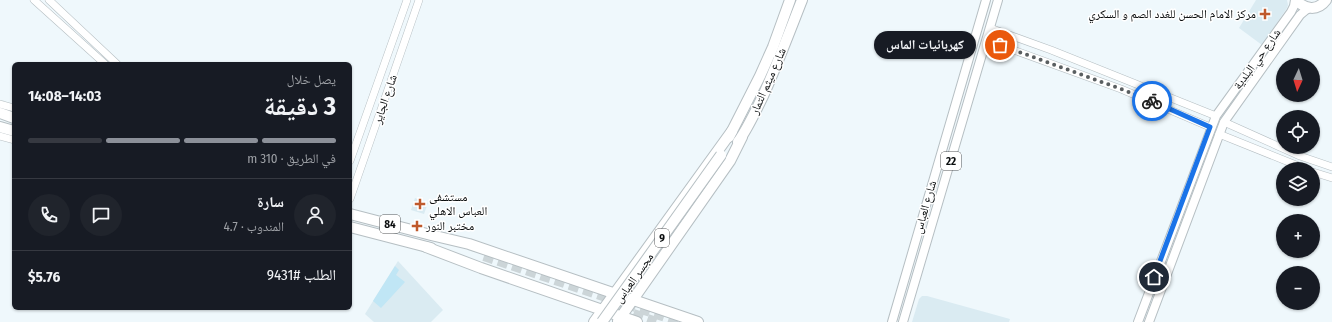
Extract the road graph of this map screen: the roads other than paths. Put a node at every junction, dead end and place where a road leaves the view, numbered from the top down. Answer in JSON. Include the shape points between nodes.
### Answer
{"nodes":[{"id":1,"x":34,"y":0,"type":"edge"},
{"id":2,"x":49,"y":0,"type":"edge"},
{"id":3,"x":407,"y":0,"type":"edge"},
{"id":4,"x":419,"y":0,"type":"edge"},
{"id":5,"x":790,"y":0,"type":"edge"},
{"id":6,"x":802,"y":0,"type":"edge"},
{"id":7,"x":986,"y":0,"type":"edge"},
{"id":8,"x":998,"y":0,"type":"edge"},
{"id":9,"x":1296,"y":0,"type":"edge"},
{"id":10,"x":1323,"y":5,"type":"edge"},
{"id":11,"x":990,"y":28,"type":"junction"},
{"id":12,"x":986,"y":40,"type":"junction"},
{"id":13,"x":103,"y":62,"type":"edge"},
{"id":14,"x":115,"y":62,"type":"edge"},
{"id":15,"x":383,"y":66,"type":"junction"},
{"id":16,"x":1251,"y":66,"type":"junction"},
{"id":17,"x":1260,"y":71,"type":"junction"},
{"id":18,"x":394,"y":72,"type":"junction"},
{"id":19,"x":1246,"y":74,"type":"junction"},
{"id":20,"x":1254,"y":79,"type":"junction"},
{"id":21,"x":0,"y":104,"type":"edge"},
{"id":22,"x":12,"y":107,"type":"edge"},
{"id":23,"x":0,"y":113,"type":"edge"},
{"id":24,"x":1216,"y":116,"type":"junction"},
{"id":25,"x":12,"y":117,"type":"edge"},
{"id":26,"x":1224,"y":122,"type":"junction"},
{"id":27,"x":0,"y":127,"type":"edge"},
{"id":28,"x":1210,"y":127,"type":"junction"},
{"id":29,"x":12,"y":130,"type":"edge"},
{"id":30,"x":732,"y":131,"type":"junction"},
{"id":31,"x":1219,"y":134,"type":"junction"},
{"id":32,"x":0,"y":136,"type":"edge"},
{"id":33,"x":742,"y":136,"type":"junction"},
{"id":34,"x":12,"y":139,"type":"edge"},
{"id":35,"x":352,"y":155,"type":"edge"},
{"id":36,"x":723,"y":156,"type":"junction"},
{"id":37,"x":1289,"y":162,"type":"edge"},
{"id":38,"x":1332,"y":167,"type":"edge"},
{"id":39,"x":1320,"y":174,"type":"edge"},
{"id":40,"x":1332,"y":178,"type":"edge"},
{"id":41,"x":352,"y":193,"type":"edge"},
{"id":42,"x":352,"y":215,"type":"edge"},
{"id":43,"x":352,"y":228,"type":"edge"},
{"id":44,"x":431,"y":235,"type":"junction"},
{"id":45,"x":426,"y":247,"type":"junction"},
{"id":46,"x":623,"y":281,"type":"junction"},
{"id":47,"x":600,"y":288,"type":"junction"},
{"id":48,"x":640,"y":290,"type":"junction"},
{"id":49,"x":615,"y":293,"type":"junction"},
{"id":50,"x":633,"y":299,"type":"junction"},
{"id":51,"x":648,"y":304,"type":"junction"},
{"id":52,"x":586,"y":305,"type":"junction"},
{"id":53,"x":602,"y":310,"type":"junction"},
{"id":54,"x":619,"y":319,"type":"edge"},
{"id":55,"x":593,"y":322,"type":"edge"},
{"id":56,"x":602,"y":322,"type":"edge"},
{"id":57,"x":609,"y":322,"type":"edge"},
{"id":58,"x":637,"y":322,"type":"edge"},
{"id":59,"x":698,"y":322,"type":"edge"},
{"id":60,"x":892,"y":322,"type":"edge"},
{"id":61,"x":904,"y":322,"type":"edge"},
{"id":62,"x":1138,"y":322,"type":"edge"},
{"id":63,"x":1149,"y":322,"type":"edge"}],
"edges":[{"from":1,"to":13,"type":"main road"},
{"from":2,"to":14,"type":"main road"},
{"from":3,"to":15,"type":"main road","name":"شارع الجاير"},
{"from":4,"to":18,"type":"main road","name":"شارع الجاير"},
{"from":5,"to":30,"type":"highway","name":"شارع ميثم التمار","number":"9","via":[[773,47]]},
{"from":6,"to":33,"type":"highway","name":"شارع ميثم التمار","number":"9","via":[[773,73]]},
{"from":7,"to":60,"type":"main road","name":"شارع العباس"},
{"from":8,"to":11,"type":"main road","name":"شارع العباس","number":"22"},
{"from":9,"to":10,"type":"highway","via":[[1302,6]]},
{"from":9,"to":16,"type":"main road","name":"شارع حي البلدية","via":[[1291,12]]},
{"from":10,"to":17,"type":"main road","name":"شارع حي البلدية","via":[[1301,14]]},
{"from":11,"to":12,"type":"main road","name":"شارع العباس","number":"22"},
{"from":11,"to":24,"type":"main road"},
{"from":12,"to":28,"type":"main road","via":[[1121,89]]},
{"from":12,"to":61,"type":"main road","name":"شارع العباس","number":"22"},
{"from":15,"to":18,"type":"main road"},
{"from":15,"to":35,"type":"main road","name":"شارع الجاير"},
{"from":16,"to":17,"type":"main road"},
{"from":16,"to":19,"type":"main road","name":"شارع حي البلدية"},
{"from":17,"to":20,"type":"main road","name":"شارع حي البلدية"},
{"from":18,"to":41,"type":"main road","name":"شارع الجاير"},
{"from":19,"to":20,"type":"main road","via":[[1252,75]]},
{"from":19,"to":24,"type":"main road","name":"شارع حي البلدية"},
{"from":20,"to":26,"type":"main road","name":"شارع حي البلدية"},
{"from":21,"to":22,"type":"main road"},
{"from":23,"to":25,"type":"highway"},
{"from":24,"to":28,"type":"main road","name":"شارع حي البلدية"},
{"from":26,"to":31,"type":"main road","name":"شارع حي البلدية"},
{"from":26,"to":38,"type":"main road","via":[[1300,156]]},
{"from":27,"to":29,"type":"highway"},
{"from":28,"to":62,"type":"main road"},
{"from":30,"to":36,"type":"highway","name":"شارع ميثم التمار","number":"9"},
{"from":30,"to":46,"type":"highway"},
{"from":31,"to":37,"type":"main road"},
{"from":31,"to":63,"type":"main road"},
{"from":32,"to":34,"type":"main road"},
{"from":33,"to":36,"type":"highway","name":"شارع ميثم التمار","number":"9"},
{"from":33,"to":48,"type":"highway","via":[[730,161]]},
{"from":36,"to":56,"type":"highway","name":"مجسر العباس","number":"9","bridge":true},
{"from":36,"to":57,"type":"highway","name":"مجسر العباس","number":"9"},
{"from":39,"to":40,"type":"main road"},
{"from":42,"to":44,"type":"highway","number":"84"},
{"from":43,"to":45,"type":"highway","number":"84"},
{"from":44,"to":45,"type":"highway","number":"84","via":[[483,259]]},
{"from":44,"to":47,"type":"highway","via":[[475,246]]},
{"from":45,"to":52,"type":"highway"},
{"from":46,"to":47,"type":"highway","via":[[614,288]]},
{"from":46,"to":49,"type":"highway"},
{"from":47,"to":49,"type":"highway"},
{"from":48,"to":50,"type":"highway"},
{"from":48,"to":51,"type":"highway","via":[[640,298]]},
{"from":49,"to":50,"type":"highway"},
{"from":49,"to":53,"type":"highway"},
{"from":50,"to":51,"type":"highway"},
{"from":50,"to":54,"type":"highway"},
{"from":51,"to":59,"type":"highway"},
{"from":52,"to":53,"type":"highway"},
{"from":52,"to":55,"type":"highway","via":[[592,311]]},
{"from":53,"to":54,"type":"highway"},
{"from":53,"to":55,"type":"highway"},
{"from":54,"to":58,"type":"highway"}]}
